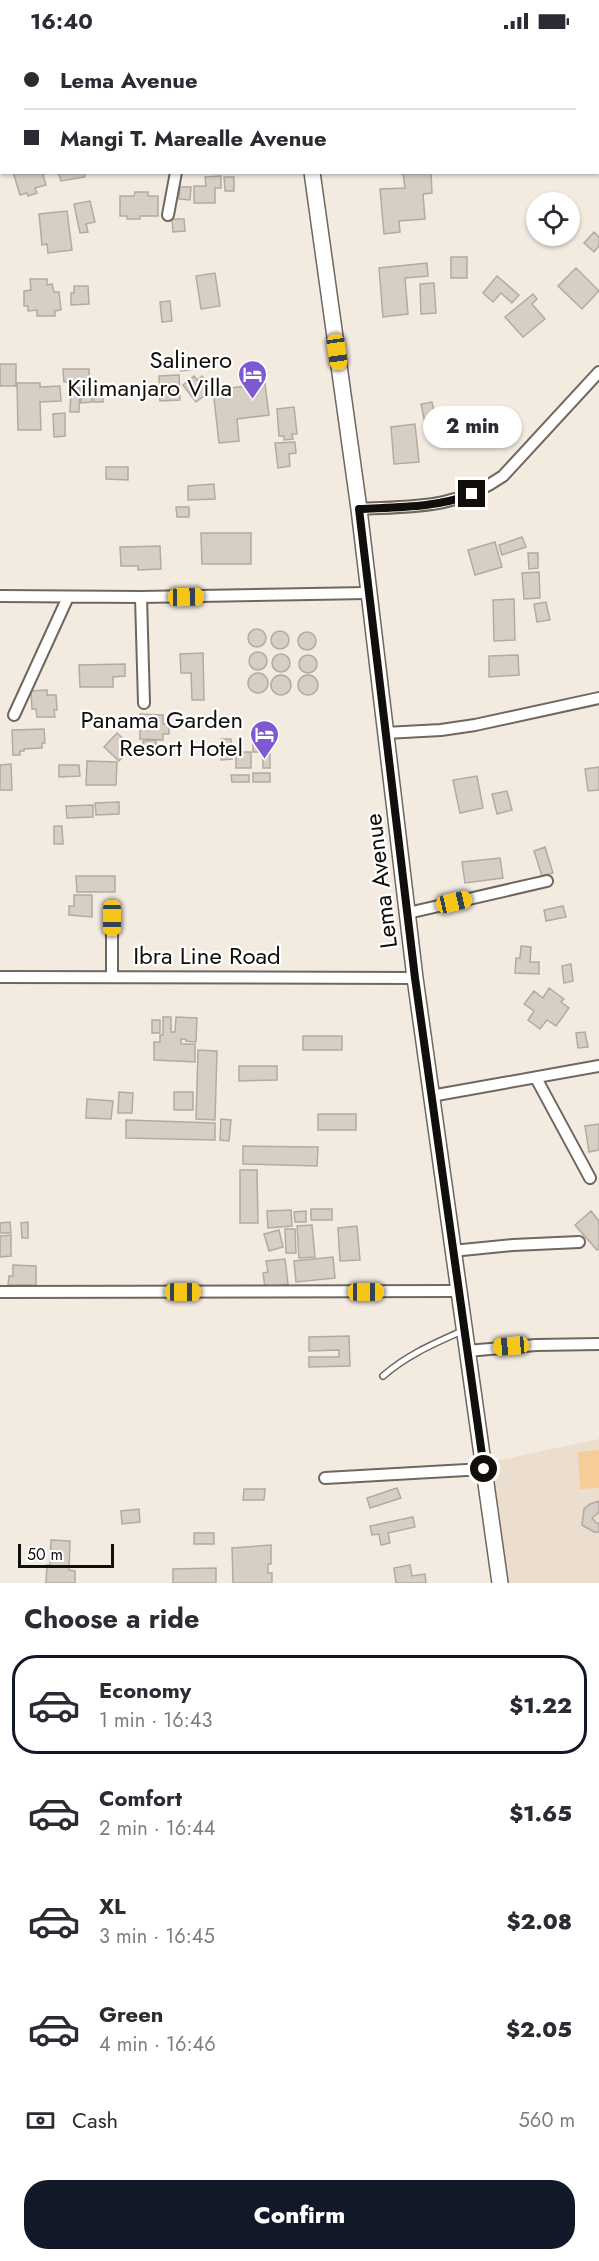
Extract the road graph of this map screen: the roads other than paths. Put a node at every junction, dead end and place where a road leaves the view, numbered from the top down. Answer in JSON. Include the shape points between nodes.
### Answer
{"nodes":[{"id":1,"x":176,"y":174,"type":"edge"},
{"id":2,"x":312,"y":174,"type":"edge"},
{"id":3,"x":168,"y":215,"type":"dead end"},
{"id":4,"x":599,"y":372,"type":"edge"},
{"id":5,"x":359,"y":509,"type":"junction"},
{"id":6,"x":368,"y":593,"type":"junction"},
{"id":7,"x":0,"y":596,"type":"edge"},
{"id":8,"x":68,"y":597,"type":"junction"},
{"id":9,"x":141,"y":597,"type":"junction"},
{"id":10,"x":599,"y":698,"type":"edge"},
{"id":11,"x":144,"y":703,"type":"dead end"},
{"id":12,"x":14,"y":715,"type":"dead end"},
{"id":13,"x":385,"y":733,"type":"junction"},
{"id":14,"x":547,"y":881,"type":"dead end"},
{"id":15,"x":408,"y":913,"type":"junction"},
{"id":16,"x":112,"y":918,"type":"dead end"},
{"id":17,"x":0,"y":977,"type":"edge"},
{"id":18,"x":112,"y":977,"type":"junction"},
{"id":19,"x":415,"y":978,"type":"junction"},
{"id":20,"x":599,"y":1066,"type":"edge"},
{"id":21,"x":536,"y":1078,"type":"junction"},
{"id":22,"x":431,"y":1096,"type":"junction"},
{"id":23,"x":590,"y":1178,"type":"dead end"},
{"id":24,"x":579,"y":1242,"type":"dead end"},
{"id":25,"x":452,"y":1251,"type":"junction"},
{"id":26,"x":0,"y":1292,"type":"edge"},
{"id":27,"x":457,"y":1292,"type":"junction"},
{"id":28,"x":464,"y":1331,"type":"junction"},
{"id":29,"x":599,"y":1344,"type":"edge"},
{"id":30,"x":467,"y":1351,"type":"junction"},
{"id":31,"x":383,"y":1376,"type":"dead end"},
{"id":32,"x":484,"y":1469,"type":"junction"},
{"id":33,"x":324,"y":1478,"type":"dead end"},
{"id":34,"x":500,"y":1583,"type":"edge"}],
"edges":[{"from":1,"to":3,"type":"street"},
{"from":2,"to":5,"type":"main road","name":"Lema Avenue"},
{"from":4,"to":5,"type":"street","via":[[503,476],[490,485],[455,501]]},
{"from":5,"to":6,"type":"main road","name":"Lema Avenue"},
{"from":6,"to":9,"type":"street"},
{"from":6,"to":13,"type":"main road","name":"Lema Avenue"},
{"from":7,"to":8,"type":"street"},
{"from":8,"to":9,"type":"street"},
{"from":8,"to":12,"type":"street"},
{"from":9,"to":11,"type":"street"},
{"from":10,"to":13,"type":"street","via":[[475,725]]},
{"from":13,"to":15,"type":"main road","name":"Lema Avenue"},
{"from":14,"to":15,"type":"street"},
{"from":15,"to":19,"type":"main road","name":"Lema Avenue"},
{"from":16,"to":18,"type":"street"},
{"from":17,"to":18,"type":"street","name":"Ibra Line Road"},
{"from":18,"to":19,"type":"street","name":"Ibra Line Road"},
{"from":19,"to":22,"type":"main road","name":"Lema Avenue"},
{"from":20,"to":21,"type":"street"},
{"from":21,"to":22,"type":"street"},
{"from":21,"to":23,"type":"street"},
{"from":22,"to":25,"type":"main road","name":"Lema Avenue"},
{"from":24,"to":25,"type":"street"},
{"from":25,"to":27,"type":"main road","name":"Lema Avenue"},
{"from":26,"to":27,"type":"street"},
{"from":27,"to":28,"type":"main road","name":"Lema Avenue"},
{"from":28,"to":30,"type":"main road","name":"Lema Avenue"},
{"from":28,"to":31,"type":"lane","via":[[418,1351]]},
{"from":29,"to":30,"type":"street"},
{"from":30,"to":32,"type":"main road","name":"Lema Avenue"},
{"from":32,"to":33,"type":"street"},
{"from":32,"to":34,"type":"main road","name":"Lema Avenue"}]}
